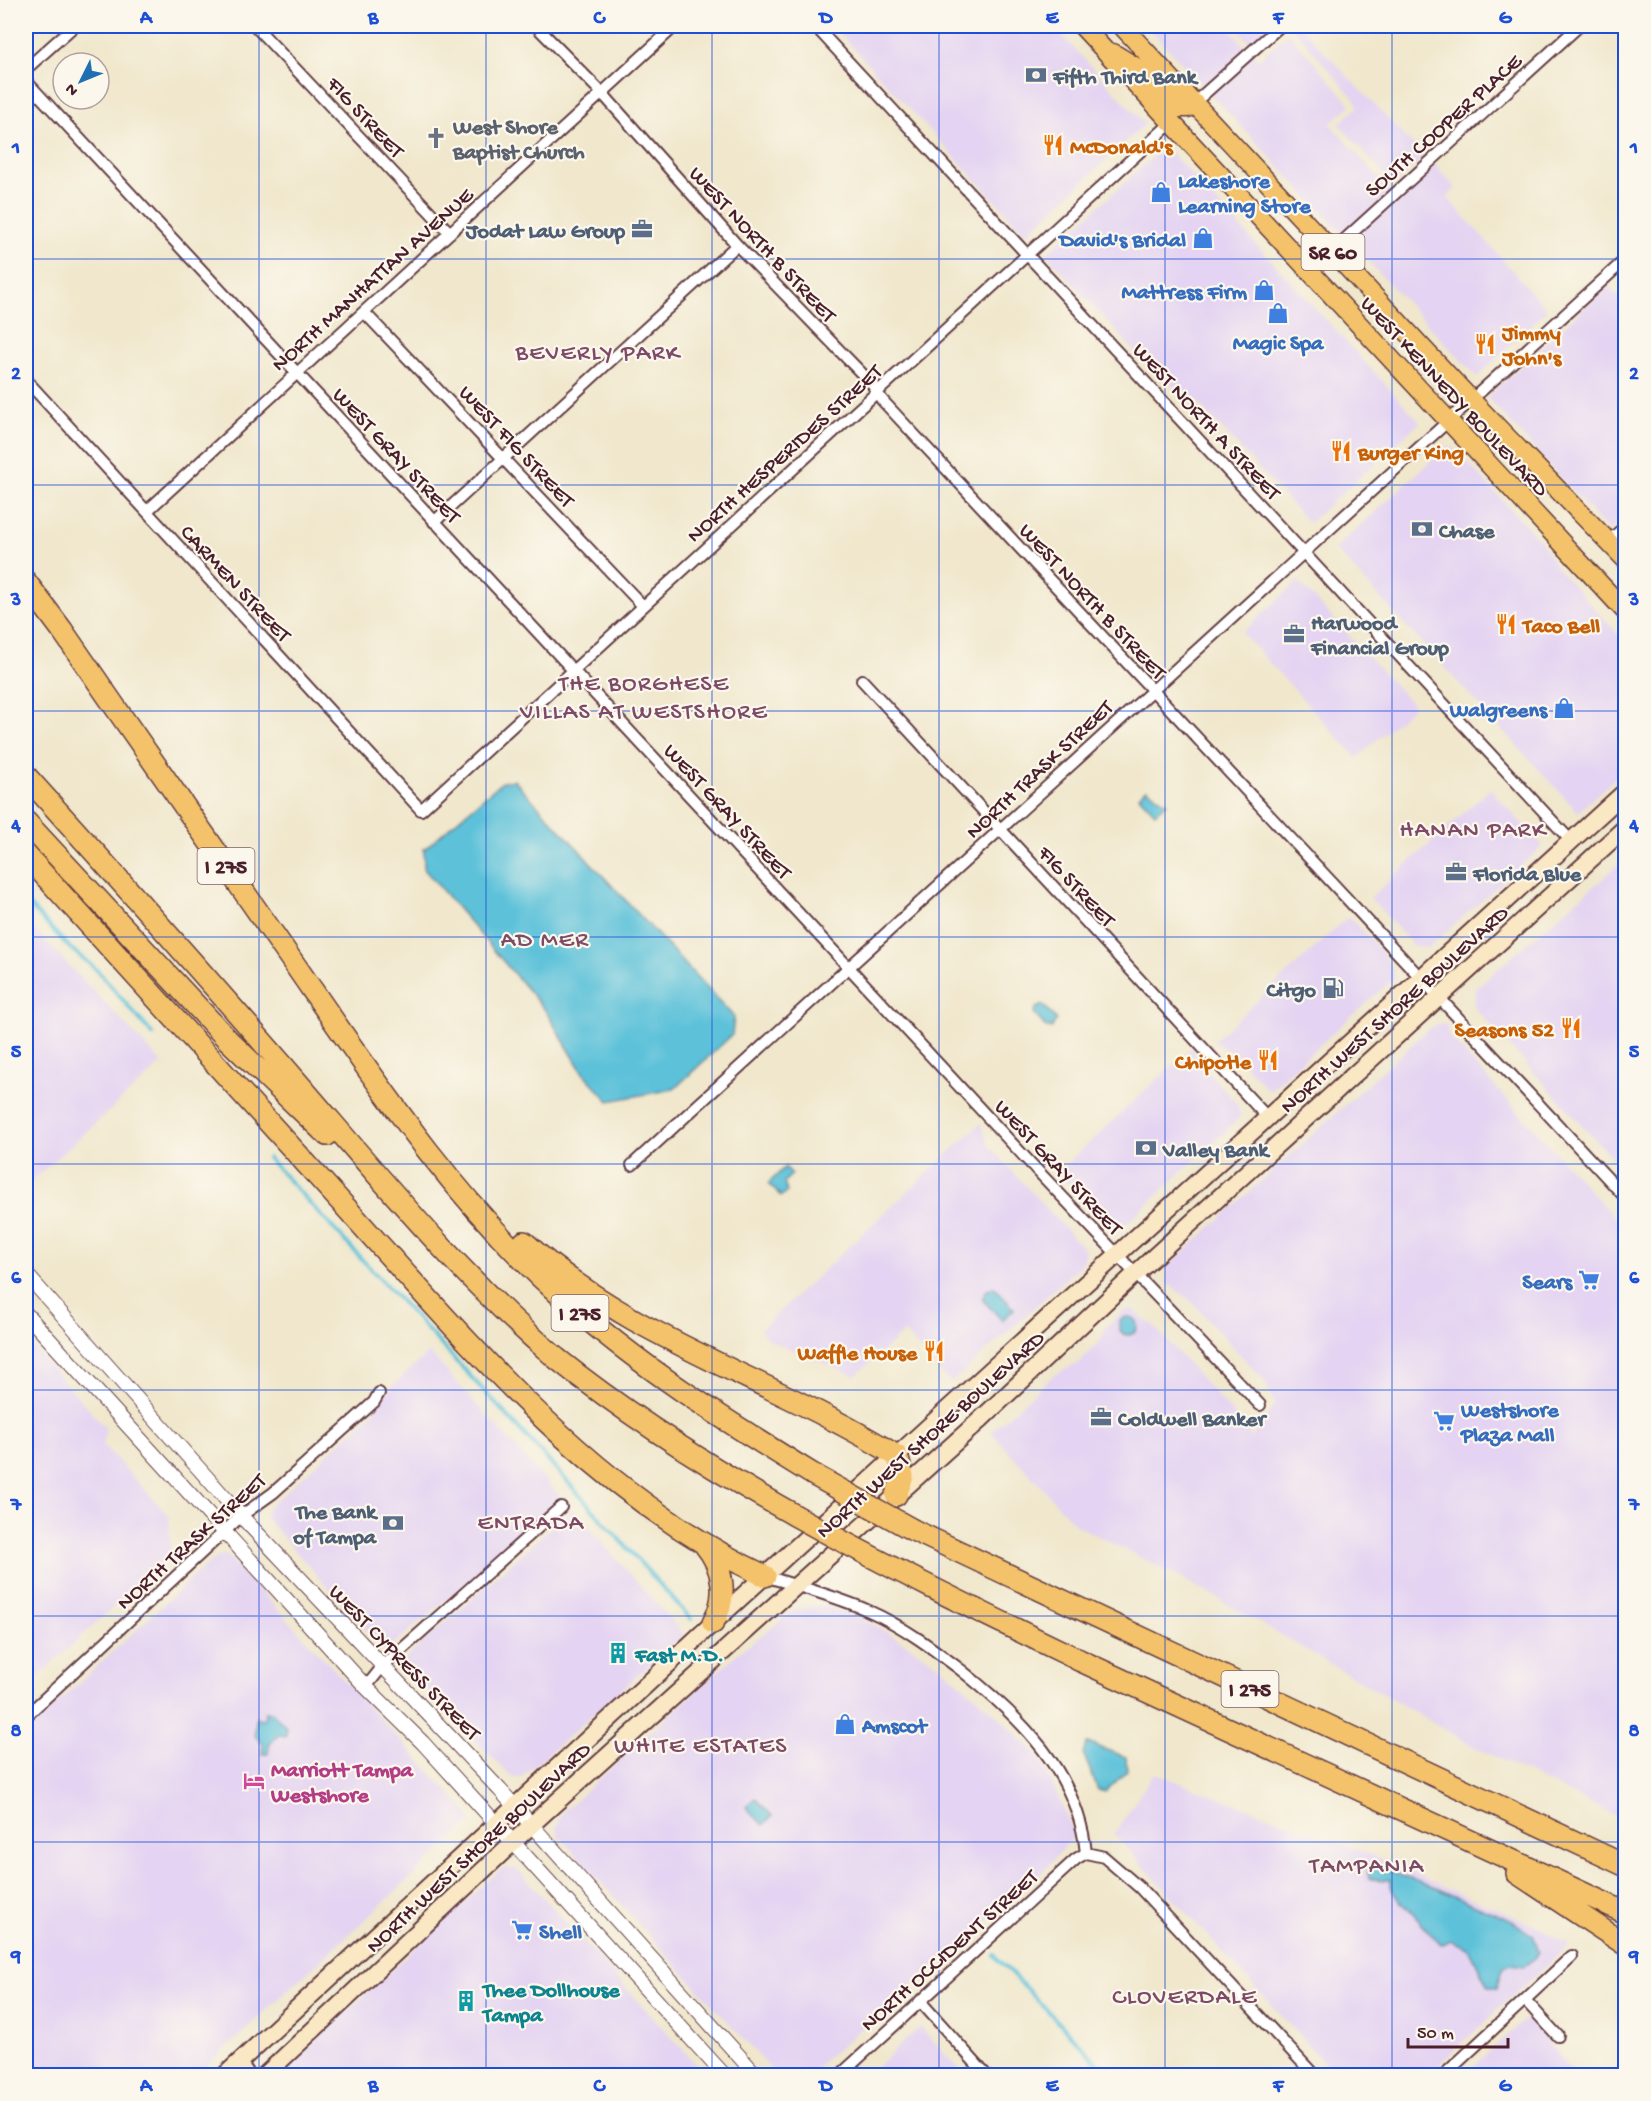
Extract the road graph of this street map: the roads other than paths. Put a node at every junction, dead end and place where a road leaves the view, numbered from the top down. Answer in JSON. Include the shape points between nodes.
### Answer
{"nodes":[{"id":1,"x":74,"y":26,"type":"edge"},
{"id":2,"x":255,"y":26,"type":"edge"},
{"id":3,"x":536,"y":26,"type":"edge"},
{"id":4,"x":675,"y":26,"type":"edge"},
{"id":5,"x":815,"y":26,"type":"edge"},
{"id":6,"x":1082,"y":26,"type":"edge"},
{"id":7,"x":1122,"y":26,"type":"edge"},
{"id":8,"x":1280,"y":26,"type":"edge"},
{"id":9,"x":1579,"y":26,"type":"edge"},
{"id":10,"x":1103,"y":49,"type":"junction"},
{"id":11,"x":26,"y":69,"type":"edge"},
{"id":12,"x":26,"y":81,"type":"edge"},
{"id":13,"x":602,"y":93,"type":"junction"},
{"id":14,"x":1194,"y":103,"type":"junction"},
{"id":15,"x":1171,"y":123,"type":"junction"},
{"id":16,"x":1276,"y":191,"type":"junction"},
{"id":17,"x":450,"y":233,"type":"junction"},
{"id":18,"x":737,"y":245,"type":"junction"},
{"id":19,"x":1332,"y":251,"type":"junction"},
{"id":20,"x":1028,"y":254,"type":"junction"},
{"id":21,"x":1626,"y":259,"type":"edge"},
{"id":22,"x":364,"y":312,"type":"junction"},
{"id":23,"x":296,"y":373,"type":"junction"},
{"id":24,"x":26,"y":380,"type":"edge"},
{"id":25,"x":877,"y":392,"type":"junction"},
{"id":26,"x":1472,"y":401,"type":"junction"},
{"id":27,"x":1449,"y":423,"type":"junction"},
{"id":28,"x":504,"y":457,"type":"junction"},
{"id":29,"x":147,"y":511,"type":"junction"},
{"id":30,"x":434,"y":522,"type":"junction"},
{"id":31,"x":1626,"y":526,"type":"edge"},
{"id":32,"x":1606,"y":543,"type":"junction"},
{"id":33,"x":1304,"y":553,"type":"junction"},
{"id":34,"x":1626,"y":560,"type":"edge"},
{"id":35,"x":26,"y":567,"type":"edge"},
{"id":36,"x":26,"y":582,"type":"edge"},
{"id":37,"x":643,"y":606,"type":"junction"},
{"id":38,"x":1626,"y":612,"type":"edge"},
{"id":39,"x":62,"y":630,"type":"junction"},
{"id":40,"x":572,"y":671,"type":"junction"},
{"id":41,"x":862,"y":680,"type":"dead end"},
{"id":42,"x":1152,"y":691,"type":"junction"},
{"id":43,"x":26,"y":776,"type":"edge"},
{"id":44,"x":1626,"y":791,"type":"edge"},
{"id":45,"x":421,"y":810,"type":"joint"},
{"id":46,"x":26,"y":822,"type":"edge"},
{"id":47,"x":1626,"y":827,"type":"edge"},
{"id":48,"x":1000,"y":830,"type":"junction"},
{"id":49,"x":1571,"y":841,"type":"junction"},
{"id":50,"x":26,"y":855,"type":"edge"},
{"id":51,"x":849,"y":968,"type":"junction"},
{"id":52,"x":1419,"y":977,"type":"junction"},
{"id":53,"x":1438,"y":997,"type":"junction"},
{"id":54,"x":389,"y":1102,"type":"junction"},
{"id":55,"x":1267,"y":1116,"type":"junction"},
{"id":56,"x":632,"y":1165,"type":"dead end"},
{"id":57,"x":1626,"y":1198,"type":"edge"},
{"id":58,"x":426,"y":1232,"type":"junction"},
{"id":59,"x":1116,"y":1255,"type":"junction"},
{"id":60,"x":26,"y":1274,"type":"edge"},
{"id":61,"x":1134,"y":1275,"type":"junction"},
{"id":62,"x":26,"y":1314,"type":"edge"},
{"id":63,"x":379,"y":1393,"type":"dead end"},
{"id":64,"x":1260,"y":1405,"type":"dead end"},
{"id":65,"x":897,"y":1456,"type":"junction"},
{"id":66,"x":896,"y":1495,"type":"junction"},
{"id":67,"x":561,"y":1507,"type":"dead end"},
{"id":68,"x":242,"y":1516,"type":"junction"},
{"id":69,"x":224,"y":1533,"type":"junction"},
{"id":70,"x":703,"y":1542,"type":"junction"},
{"id":71,"x":765,"y":1576,"type":"junction"},
{"id":72,"x":794,"y":1586,"type":"junction"},
{"id":73,"x":713,"y":1623,"type":"junction"},
{"id":74,"x":382,"y":1667,"type":"junction"},
{"id":75,"x":366,"y":1687,"type":"junction"},
{"id":76,"x":26,"y":1716,"type":"edge"},
{"id":77,"x":515,"y":1808,"type":"junction"},
{"id":78,"x":496,"y":1824,"type":"junction"},
{"id":79,"x":531,"y":1825,"type":"junction"},
{"id":80,"x":1447,"y":1830,"type":"junction"},
{"id":81,"x":513,"y":1842,"type":"junction"},
{"id":82,"x":1086,"y":1853,"type":"junction"},
{"id":83,"x":1626,"y":1866,"type":"edge"},
{"id":84,"x":1626,"y":1913,"type":"edge"},
{"id":85,"x":1626,"y":1945,"type":"edge"},
{"id":86,"x":1572,"y":1956,"type":"dead end"},
{"id":87,"x":654,"y":1961,"type":"junction"},
{"id":88,"x":636,"y":1978,"type":"junction"},
{"id":89,"x":1525,"y":2000,"type":"junction"},
{"id":90,"x":920,"y":2001,"type":"junction"},
{"id":91,"x":1558,"y":2036,"type":"dead end"},
{"id":92,"x":242,"y":2069,"type":"edge"},
{"id":93,"x":224,"y":2076,"type":"edge"},
{"id":94,"x":264,"y":2076,"type":"edge"},
{"id":95,"x":725,"y":2076,"type":"edge"},
{"id":96,"x":757,"y":2076,"type":"edge"},
{"id":97,"x":839,"y":2076,"type":"edge"},
{"id":98,"x":987,"y":2076,"type":"edge"},
{"id":99,"x":1315,"y":2076,"type":"edge"},
{"id":100,"x":1443,"y":2076,"type":"edge"}],
"edges":[{"from":1,"to":11,"type":"street"},
{"from":2,"to":17,"type":"street","name":"FIG STREET"},
{"from":3,"to":13,"type":"street","name":"WEST NORTH B STREET"},
{"from":4,"to":13,"type":"street","name":"NORTH MANHATTAN AVENUE"},
{"from":5,"to":20,"type":"street","name":"WEST NORTH A STREET"},
{"from":6,"to":10,"type":"main road","name":"WEST KENNEDY BOULEVARD","number":"SR 60"},
{"from":7,"to":14,"type":"main road","name":"WEST KENNEDY BOULEVARD","number":"SR 60"},
{"from":8,"to":14,"type":"street"},
{"from":9,"to":19,"type":"street","name":"SOUTH COOPER PLACE"},
{"from":10,"to":14,"type":"main road","via":[[1131,62],[1179,108]]},
{"from":10,"to":15,"type":"main road","name":"WEST KENNEDY BOULEVARD","number":"SR 60"},
{"from":12,"to":23,"type":"street","name":"WEST GRAY STREET"},
{"from":13,"to":17,"type":"street","name":"NORTH MANHATTAN AVENUE"},
{"from":13,"to":18,"type":"street","name":"WEST NORTH B STREET"},
{"from":14,"to":16,"type":"main road","name":"WEST KENNEDY BOULEVARD","number":"SR 60"},
{"from":15,"to":16,"type":"main road","via":[[1188,116],[1237,165]]},
{"from":15,"to":20,"type":"street","name":"NORTH HESPERIDES STREET"},
{"from":15,"to":27,"type":"main road","name":"WEST KENNEDY BOULEVARD","number":"SR 60"},
{"from":16,"to":19,"type":"main road","name":"WEST KENNEDY BOULEVARD","number":"SR 60"},
{"from":17,"to":22,"type":"street","name":"NORTH MANHATTAN AVENUE"},
{"from":18,"to":25,"type":"street","name":"WEST NORTH B STREET"},
{"from":18,"to":28,"type":"street"},
{"from":19,"to":26,"type":"main road","name":"WEST KENNEDY BOULEVARD","number":"SR 60"},
{"from":20,"to":25,"type":"street","name":"NORTH HESPERIDES STREET"},
{"from":20,"to":33,"type":"street","name":"WEST NORTH A STREET"},
{"from":21,"to":26,"type":"street","name":"NORTH TRASK STREET"},
{"from":22,"to":23,"type":"street","name":"NORTH MANHATTAN AVENUE"},
{"from":22,"to":28,"type":"street","name":"WEST FIG STREET"},
{"from":23,"to":29,"type":"street","name":"NORTH MANHATTAN AVENUE"},
{"from":23,"to":30,"type":"street","name":"WEST GRAY STREET"},
{"from":24,"to":29,"type":"street","name":"CARMEN STREET"},
{"from":25,"to":37,"type":"street","name":"NORTH HESPERIDES STREET"},
{"from":25,"to":42,"type":"street","name":"WEST NORTH B STREET"},
{"from":26,"to":27,"type":"street","name":"NORTH TRASK STREET"},
{"from":26,"to":32,"type":"main road","name":"WEST KENNEDY BOULEVARD","number":"SR 60"},
{"from":27,"to":33,"type":"street","name":"NORTH TRASK STREET"},
{"from":27,"to":38,"type":"main road","name":"WEST KENNEDY BOULEVARD","number":"SR 60"},
{"from":28,"to":30,"type":"street"},
{"from":28,"to":37,"type":"street","name":"WEST FIG STREET"},
{"from":29,"to":45,"type":"street","name":"CARMEN STREET"},
{"from":30,"to":40,"type":"street","name":"WEST GRAY STREET"},
{"from":31,"to":32,"type":"street"},
{"from":32,"to":34,"type":"main road","name":"WEST KENNEDY BOULEVARD","number":"SR 60"},
{"from":33,"to":42,"type":"street","name":"NORTH TRASK STREET"},
{"from":33,"to":49,"type":"street","name":"WEST NORTH A STREET"},
{"from":35,"to":39,"type":"highway"},
{"from":36,"to":39,"type":"highway","number":"I 275"},
{"from":37,"to":40,"type":"street","name":"NORTH HESPERIDES STREET"},
{"from":39,"to":54,"type":"highway","number":"I 275"},
{"from":40,"to":45,"type":"street","name":"NORTH HESPERIDES STREET"},
{"from":40,"to":51,"type":"street","name":"WEST GRAY STREET"},
{"from":41,"to":48,"type":"street","name":"FIG STREET"},
{"from":42,"to":48,"type":"street","name":"NORTH TRASK STREET"},
{"from":42,"to":52,"type":"street","name":"WEST NORTH B STREET"},
{"from":43,"to":58,"type":"highway","number":"I 275","via":[[174,940]]},
{"from":44,"to":49,"type":"main road"},
{"from":46,"to":58,"type":"highway","via":[[228,1040]]},
{"from":47,"to":53,"type":"main road","name":"NORTH WEST SHORE BOULEVARD"},
{"from":48,"to":51,"type":"street","name":"NORTH TRASK STREET"},
{"from":48,"to":55,"type":"street","name":"FIG STREET"},
{"from":49,"to":52,"type":"main road","name":"NORTH WEST SHORE BOULEVARD"},
{"from":50,"to":70,"type":"highway","via":[[484,1359],[550,1424],[624,1487]]},
{"from":51,"to":56,"type":"street","name":"NORTH TRASK STREET"},
{"from":51,"to":59,"type":"street","name":"WEST GRAY STREET"},
{"from":52,"to":53,"type":"street","name":"WEST NORTH B STREET"},
{"from":52,"to":55,"type":"main road","name":"NORTH WEST SHORE BOULEVARD"},
{"from":53,"to":57,"type":"street","name":"WEST NORTH B STREET"},
{"from":53,"to":61,"type":"main road","name":"NORTH WEST SHORE BOULEVARD"},
{"from":54,"to":65,"type":"highway","via":[[461,1184],[564,1276],[658,1334]]},
{"from":54,"to":83,"type":"highway","number":"I 275","bridge":true,"via":[[456,1187],[561,1296],[680,1389],[814,1475],[913,1530]]},
{"from":55,"to":59,"type":"main road","name":"NORTH WEST SHORE BOULEVARD"},
{"from":58,"to":80,"type":"highway","number":"I 275","bridge":true,"via":[[492,1301],[556,1358],[647,1426],[745,1486],[877,1559],[1079,1660]]},
{"from":59,"to":61,"type":"street","name":"WEST GRAY STREET"},
{"from":59,"to":65,"type":"main road","name":"NORTH WEST SHORE BOULEVARD"},
{"from":60,"to":68,"type":"street","name":"WEST CYPRESS STREET"},
{"from":61,"to":64,"type":"street","name":"WEST GRAY STREET"},
{"from":61,"to":66,"type":"main road","name":"NORTH WEST SHORE BOULEVARD"},
{"from":62,"to":69,"type":"street","name":"WEST CYPRESS STREET"},
{"from":63,"to":68,"type":"street","name":"NORTH TRASK STREET","via":[[374,1402],[281,1486]]},
{"from":65,"to":66,"type":"highway","via":[[903,1476]]},
{"from":65,"to":71,"type":"main road","name":"NORTH WEST SHORE BOULEVARD"},
{"from":66,"to":72,"type":"main road","name":"NORTH WEST SHORE BOULEVARD"},
{"from":67,"to":74,"type":"street"},
{"from":68,"to":69,"type":"street","name":"NORTH TRASK STREET"},
{"from":68,"to":74,"type":"street","name":"WEST CYPRESS STREET"},
{"from":69,"to":75,"type":"street","name":"WEST CYPRESS STREET"},
{"from":69,"to":76,"type":"street","name":"NORTH TRASK STREET"},
{"from":70,"to":71,"type":"highway"},
{"from":70,"to":73,"type":"highway","via":[[716,1560],[723,1585],[721,1606]]},
{"from":71,"to":72,"type":"street"},
{"from":71,"to":73,"type":"main road","name":"NORTH WEST SHORE BOULEVARD"},
{"from":72,"to":79,"type":"main road","name":"NORTH WEST SHORE BOULEVARD"},
{"from":72,"to":82,"type":"street","via":[[849,1602],[903,1629],[938,1652],[1017,1718],[1054,1764],[1068,1789],[1079,1816]]},
{"from":73,"to":77,"type":"main road","name":"NORTH WEST SHORE BOULEVARD"},
{"from":74,"to":75,"type":"street"},
{"from":74,"to":77,"type":"street","name":"WEST CYPRESS STREET"},
{"from":75,"to":78,"type":"street","name":"WEST CYPRESS STREET"},
{"from":77,"to":78,"type":"main road","name":"NORTH WEST SHORE BOULEVARD"},
{"from":77,"to":79,"type":"street","name":"WEST CYPRESS STREET"},
{"from":78,"to":81,"type":"street","name":"WEST CYPRESS STREET"},
{"from":78,"to":92,"type":"main road","name":"NORTH WEST SHORE BOULEVARD"},
{"from":79,"to":81,"type":"main road","name":"NORTH WEST SHORE BOULEVARD"},
{"from":79,"to":87,"type":"street","name":"WEST CYPRESS STREET"},
{"from":80,"to":84,"type":"highway","number":"I 275"},
{"from":80,"to":85,"type":"highway"},
{"from":81,"to":88,"type":"street","name":"WEST CYPRESS STREET"},
{"from":81,"to":94,"type":"main road","name":"NORTH WEST SHORE BOULEVARD"},
{"from":82,"to":90,"type":"street","name":"NORTH OCCIDENT STREET"},
{"from":82,"to":99,"type":"street","via":[[1104,1857],[1140,1888]]},
{"from":86,"to":89,"type":"street"},
{"from":87,"to":88,"type":"street"},
{"from":87,"to":96,"type":"street","name":"WEST CYPRESS STREET"},
{"from":88,"to":95,"type":"street","name":"WEST CYPRESS STREET"},
{"from":89,"to":91,"type":"street"},
{"from":89,"to":100,"type":"street"},
{"from":90,"to":97,"type":"street","name":"NORTH OCCIDENT STREET"},
{"from":90,"to":98,"type":"street"},
{"from":92,"to":93,"type":"main road","name":"NORTH WEST SHORE BOULEVARD"}]}
